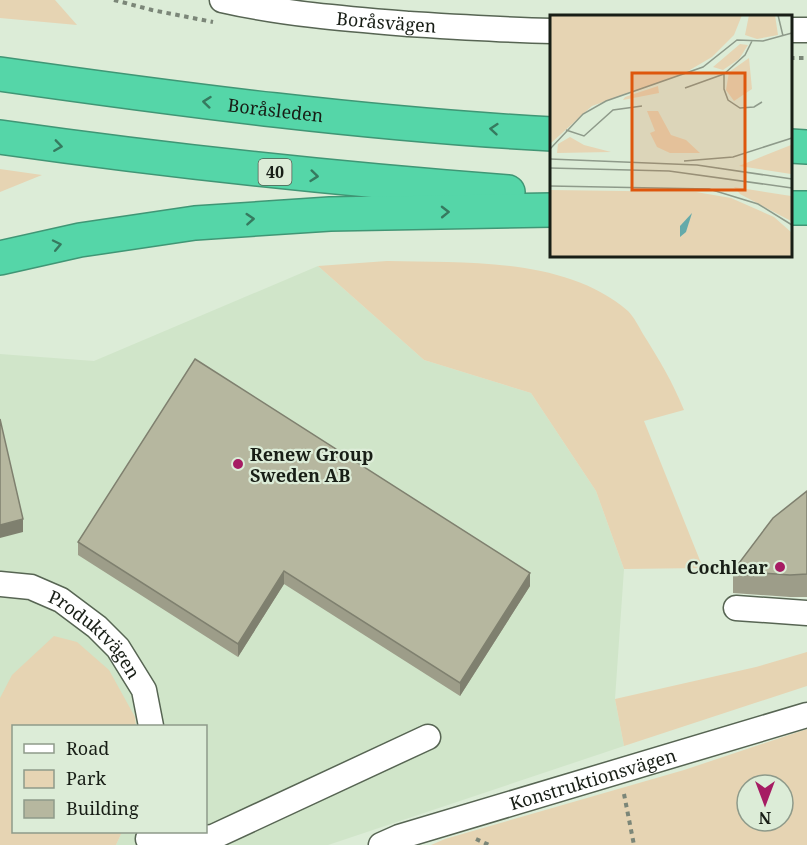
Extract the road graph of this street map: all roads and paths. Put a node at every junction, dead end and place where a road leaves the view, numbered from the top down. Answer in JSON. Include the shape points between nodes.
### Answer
{"nodes":[{"id":1,"x":222,"y":0,"type":"edge"},
{"id":2,"x":550,"y":31,"type":"edge"},
{"id":3,"x":0,"y":74,"type":"edge"},
{"id":4,"x":550,"y":134,"type":"edge"},
{"id":5,"x":0,"y":138,"type":"edge"},
{"id":6,"x":792,"y":146,"type":"edge"},
{"id":7,"x":807,"y":147,"type":"edge"},
{"id":8,"x":550,"y":195,"type":"edge"},
{"id":9,"x":550,"y":210,"type":"edge"},
{"id":10,"x":0,"y":258,"type":"edge"},
{"id":11,"x":0,"y":584,"type":"edge"},
{"id":12,"x":736,"y":608,"type":"dead end"},
{"id":13,"x":807,"y":613,"type":"edge"},
{"id":14,"x":807,"y":716,"type":"edge"},
{"id":15,"x":151,"y":725,"type":"edge"},
{"id":16,"x":428,"y":737,"type":"dead end"},
{"id":17,"x":619,"y":770,"type":"junction"},
{"id":18,"x":147,"y":838,"type":"edge"},
{"id":19,"x":381,"y":845,"type":"edge"},
{"id":20,"x":634,"y":845,"type":"edge"}],
"edges":[{"from":1,"to":2,"type":"street","name":"Boråsvägen","via":[[255,8],[366,21]]},
{"from":4,"to":3,"type":"highway","name":"Boråsleden","one_way":true,"via":[[348,118]]},
{"from":5,"to":8,"type":"highway","number":"40","one_way":true,"via":[[331,178]]},
{"from":6,"to":7,"type":"highway"},
{"from":10,"to":9,"type":"highway","one_way":true,"via":[[80,240],[195,223],[330,214]]},
{"from":11,"to":15,"type":"street","name":"Produktvägen","via":[[31,587],[61,600],[97,627],[118,648],[144,690]]},
{"from":12,"to":13,"type":"street"},
{"from":14,"to":17,"type":"street","name":"Konstruktionsvägen"},
{"from":16,"to":18,"type":"street","via":[[213,837]]},
{"from":17,"to":19,"type":"street","name":"Konstruktionsvägen"},
{"from":17,"to":20,"type":"path"}]}
